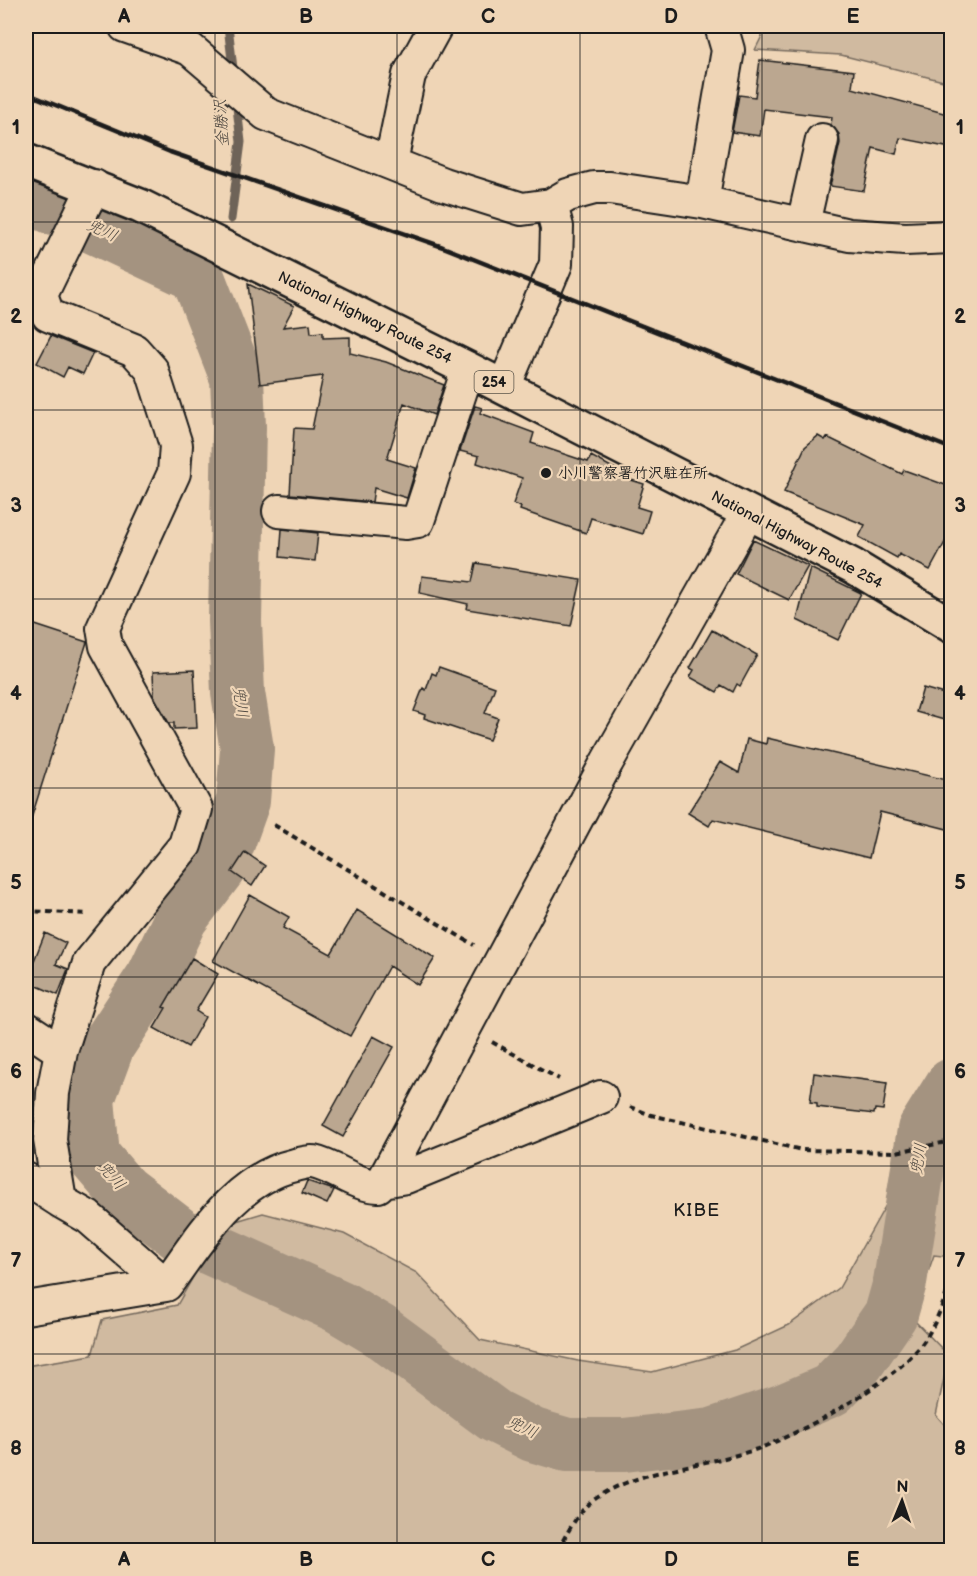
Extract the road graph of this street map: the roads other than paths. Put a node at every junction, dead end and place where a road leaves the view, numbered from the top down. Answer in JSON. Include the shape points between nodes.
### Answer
{"nodes":[{"id":1,"x":125,"y":26,"type":"edge"},
{"id":2,"x":436,"y":26,"type":"edge"},
{"id":3,"x":721,"y":26,"type":"edge"},
{"id":4,"x":822,"y":140,"type":"dead end"},
{"id":5,"x":26,"y":160,"type":"edge"},
{"id":6,"x":391,"y":162,"type":"junction"},
{"id":7,"x":94,"y":186,"type":"junction"},
{"id":8,"x":702,"y":202,"type":"junction"},
{"id":9,"x":551,"y":205,"type":"junction"},
{"id":10,"x":804,"y":224,"type":"junction"},
{"id":11,"x":951,"y":237,"type":"edge"},
{"id":12,"x":468,"y":369,"type":"junction"},
{"id":13,"x":504,"y":387,"type":"junction"},
{"id":14,"x":279,"y":511,"type":"dead end"},
{"id":15,"x":748,"y":513,"type":"junction"},
{"id":16,"x":951,"y":626,"type":"edge"},
{"id":17,"x":26,"y":1028,"type":"edge"},
{"id":18,"x":61,"y":1051,"type":"junction"},
{"id":19,"x":601,"y":1097,"type":"road end"},
{"id":20,"x":26,"y":1179,"type":"edge"},
{"id":21,"x":383,"y":1181,"type":"junction"},
{"id":22,"x":60,"y":1202,"type":"junction"},
{"id":23,"x":166,"y":1286,"type":"junction"},
{"id":24,"x":26,"y":1308,"type":"edge"}],
"edges":[{"from":1,"to":6,"type":"street","via":[[190,49],[266,114]]},
{"from":2,"to":6,"type":"street","via":[[410,75]]},
{"from":3,"to":8,"type":"street","via":[[728,50]]},
{"from":4,"to":10,"type":"street"},
{"from":5,"to":7,"type":"highway","name":"National Highway Route 254","number":"254"},
{"from":6,"to":9,"type":"street","via":[[443,184],[522,209]]},
{"from":7,"to":12,"type":"highway","name":"National Highway Route 254","number":"254"},
{"from":7,"to":18,"type":"street","via":[[42,295],[48,315],[134,350],[152,370],[176,445],[174,473],[103,628],[106,646],[196,809],[184,845],[89,963]]},
{"from":8,"to":9,"type":"street","via":[[594,188],[568,195]]},
{"from":8,"to":10,"type":"street"},
{"from":9,"to":13,"type":"street","via":[[557,227],[556,264]]},
{"from":10,"to":11,"type":"street","via":[[849,235]]},
{"from":12,"to":13,"type":"highway","name":"National Highway Route 254","number":"254"},
{"from":12,"to":14,"type":"street","via":[[418,521]]},
{"from":13,"to":15,"type":"highway","name":"National Highway Route 254","number":"254"},
{"from":15,"to":16,"type":"highway","name":"National Highway Route 254","number":"254","via":[[853,566]]},
{"from":15,"to":21,"type":"street","via":[[607,762]]},
{"from":17,"to":18,"type":"street"},
{"from":18,"to":22,"type":"street","via":[[53,1093],[51,1140]]},
{"from":19,"to":21,"type":"street","via":[[406,1177]]},
{"from":20,"to":22,"type":"street"},
{"from":21,"to":23,"type":"street","via":[[378,1186],[366,1185],[312,1162],[279,1169],[247,1188],[219,1213]]},
{"from":22,"to":23,"type":"street","via":[[88,1217]]},
{"from":23,"to":24,"type":"street"}]}
